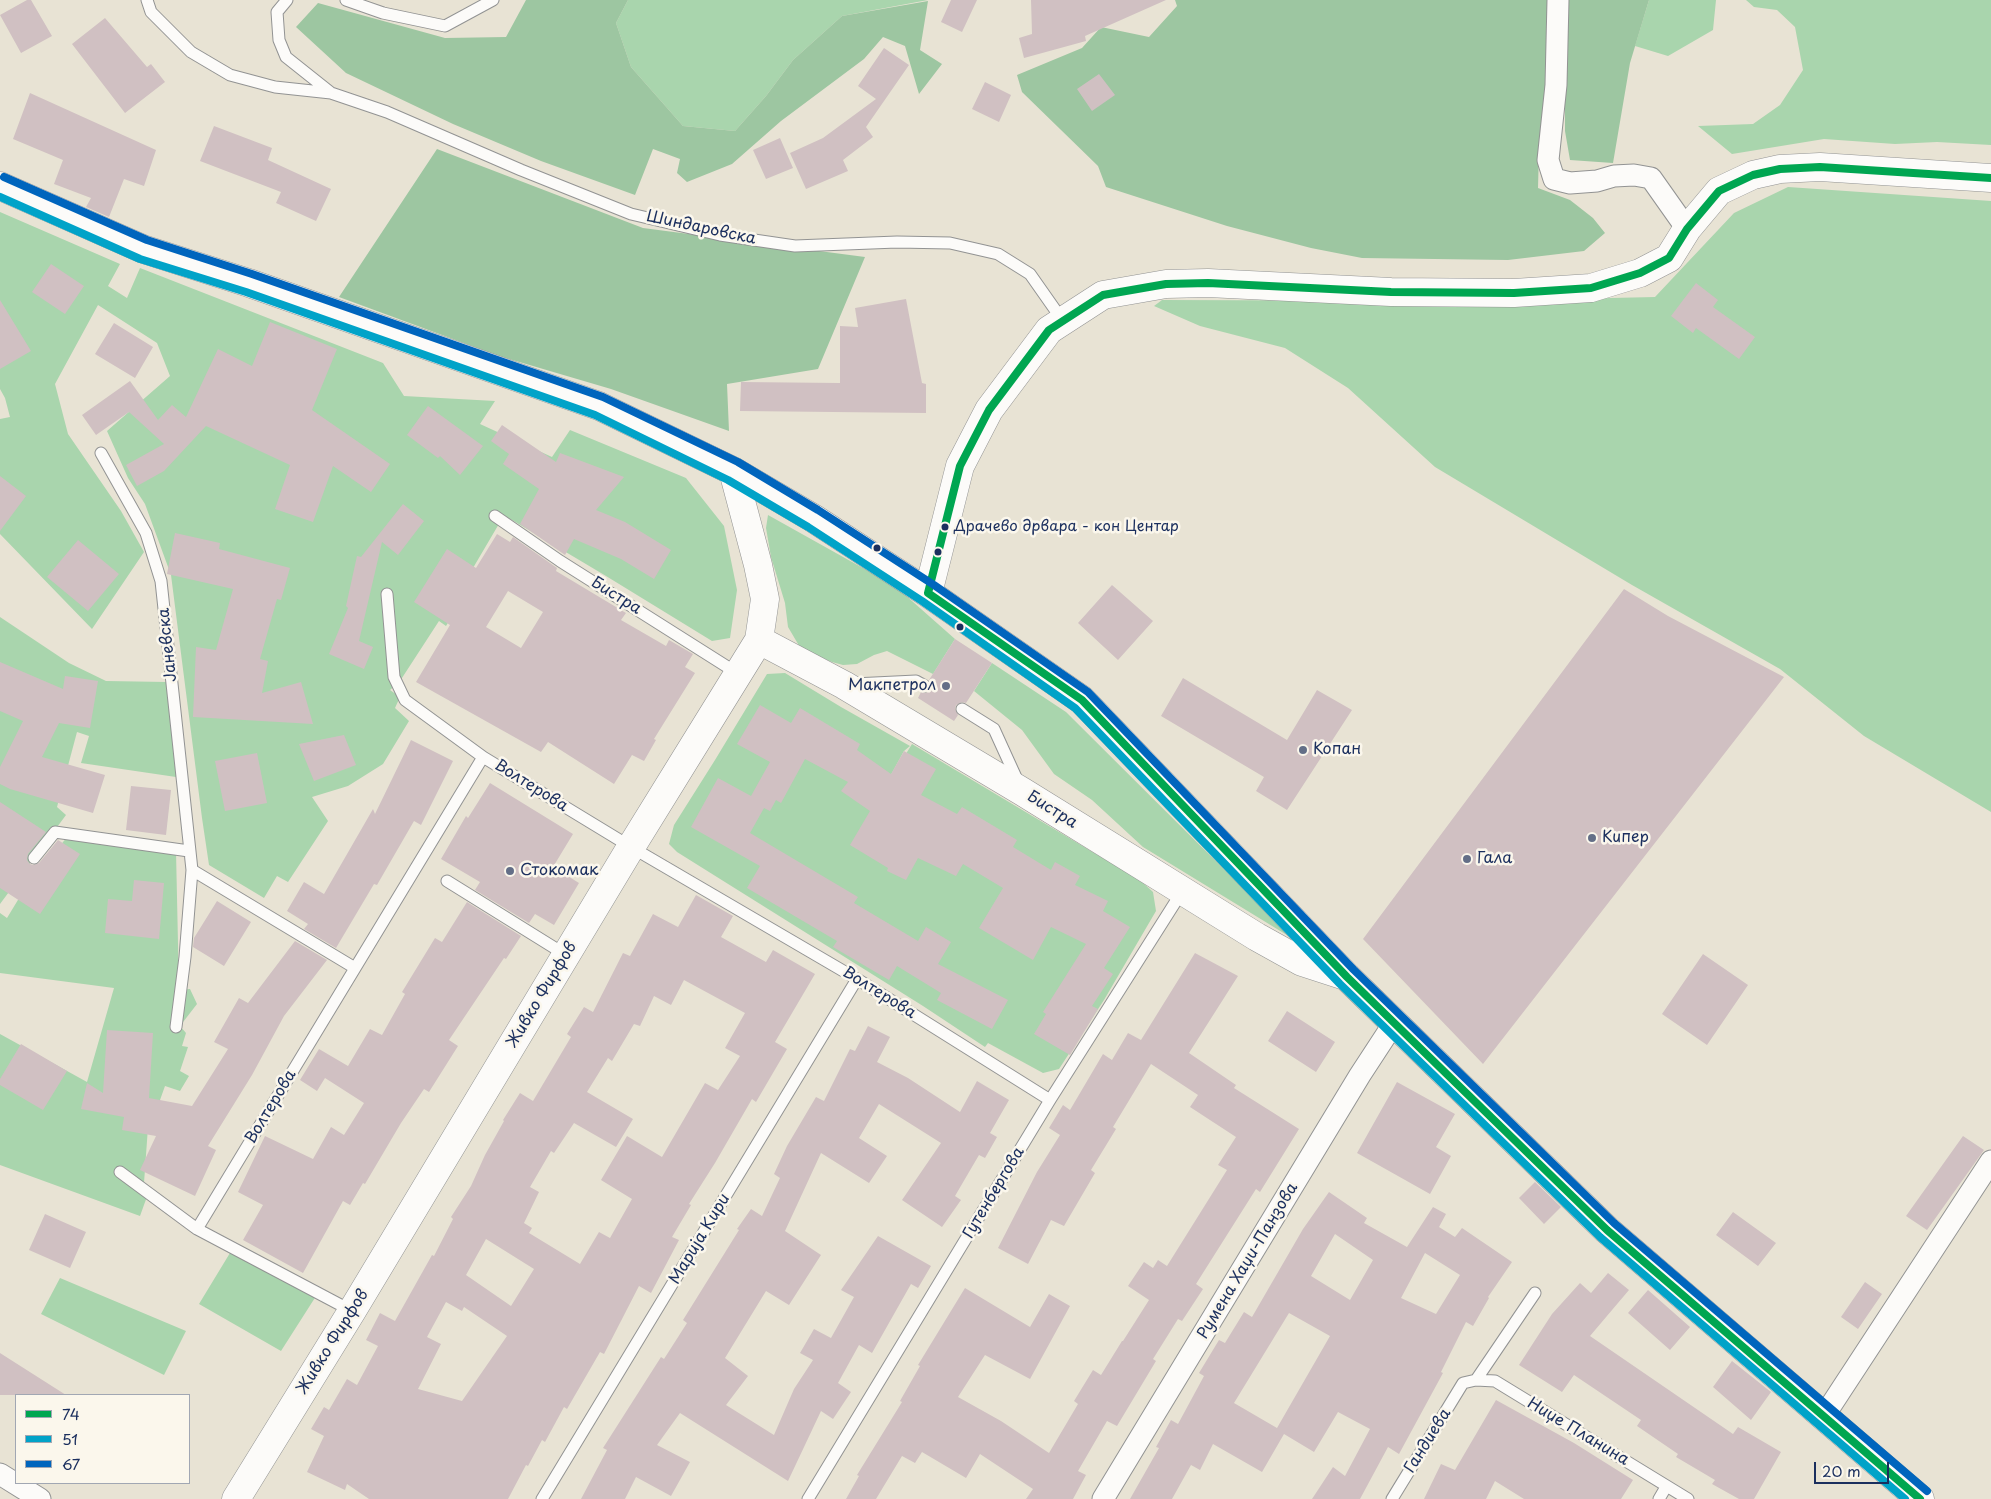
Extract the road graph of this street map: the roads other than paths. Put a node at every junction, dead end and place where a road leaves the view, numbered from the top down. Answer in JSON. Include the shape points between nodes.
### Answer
{"nodes":[{"id":1,"x":147,"y":0,"type":"edge"},
{"id":2,"x":287,"y":0,"type":"edge"},
{"id":3,"x":346,"y":0,"type":"edge"},
{"id":4,"x":493,"y":0,"type":"edge"},
{"id":5,"x":1558,"y":0,"type":"edge"},
{"id":6,"x":331,"y":93,"type":"junction"},
{"id":7,"x":1991,"y":178,"type":"edge"},
{"id":8,"x":0,"y":186,"type":"edge"},
{"id":9,"x":1687,"y":229,"type":"junction"},
{"id":10,"x":1063,"y":321,"type":"junction"},
{"id":11,"x":101,"y":453,"type":"dead end"},
{"id":12,"x":733,"y":471,"type":"junction"},
{"id":13,"x":495,"y":516,"type":"dead end"},
{"id":14,"x":928,"y":593,"type":"junction"},
{"id":15,"x":387,"y":594,"type":"dead end"},
{"id":16,"x":759,"y":640,"type":"junction"},
{"id":17,"x":737,"y":673,"type":"junction"},
{"id":18,"x":844,"y":685,"type":"junction"},
{"id":19,"x":925,"y":686,"type":"dead end"},
{"id":20,"x":962,"y":709,"type":"dead end"},
{"id":21,"x":484,"y":757,"type":"junction"},
{"id":22,"x":1023,"y":792,"type":"junction"},
{"id":23,"x":630,"y":848,"type":"junction"},
{"id":24,"x":188,"y":851,"type":"junction"},
{"id":25,"x":34,"y":858,"type":"dead end"},
{"id":26,"x":192,"y":870,"type":"junction"},
{"id":27,"x":448,"y":881,"type":"dead end"},
{"id":28,"x":1183,"y":890,"type":"junction"},
{"id":29,"x":566,"y":955,"type":"junction"},
{"id":30,"x":355,"y":968,"type":"junction"},
{"id":31,"x":1347,"y":977,"type":"junction"},
{"id":32,"x":857,"y":979,"type":"junction"},
{"id":33,"x":1394,"y":1023,"type":"junction"},
{"id":34,"x":176,"y":1027,"type":"dead end"},
{"id":35,"x":1050,"y":1100,"type":"junction"},
{"id":36,"x":1991,"y":1161,"type":"edge"},
{"id":37,"x":120,"y":1172,"type":"dead end"},
{"id":38,"x":197,"y":1229,"type":"junction"},
{"id":39,"x":1535,"y":1293,"type":"dead end"},
{"id":40,"x":352,"y":1311,"type":"junction"},
{"id":41,"x":1476,"y":1380,"type":"junction"},
{"id":42,"x":1464,"y":1383,"type":"joint"},
{"id":43,"x":1824,"y":1416,"type":"junction"},
{"id":44,"x":0,"y":1474,"type":"edge"},
{"id":45,"x":15,"y":1483,"type":"edge"},
{"id":46,"x":16,"y":1484,"type":"edge"},
{"id":47,"x":1666,"y":1486,"type":"junction"},
{"id":48,"x":40,"y":1499,"type":"edge"},
{"id":49,"x":236,"y":1499,"type":"edge"},
{"id":50,"x":542,"y":1499,"type":"edge"},
{"id":51,"x":808,"y":1499,"type":"edge"},
{"id":52,"x":1103,"y":1499,"type":"edge"},
{"id":53,"x":1392,"y":1499,"type":"edge"},
{"id":54,"x":1659,"y":1499,"type":"edge"},
{"id":55,"x":1688,"y":1499,"type":"edge"},
{"id":56,"x":1920,"y":1499,"type":"edge"}],
"edges":[{"from":1,"to":6,"type":"lane","name":"Шиндаровска","via":[[151,12],[191,52],[230,74],[275,87]]},
{"from":2,"to":6,"type":"lane","name":"Шиндаровска","via":[[277,12],[279,40],[286,57]]},
{"from":3,"to":4,"type":"lane","via":[[383,13],[445,26]]},
{"from":5,"to":9,"type":"street","via":[[1556,85],[1548,160],[1554,179],[1597,181],[1634,175],[1652,178]]},
{"from":6,"to":10,"type":"lane","name":"Шиндаровска","via":[[387,112],[631,214],[720,235],[795,246],[950,243],[998,254],[1030,274]]},
{"from":7,"to":9,"type":"street","via":[[1820,167],[1780,169],[1754,175],[1719,191]]},
{"from":8,"to":12,"type":"street","via":[[143,249],[599,406]]},
{"from":9,"to":10,"type":"street","via":[[1669,258],[1640,273],[1591,288],[1391,292],[1166,284],[1103,295]]},
{"from":10,"to":14,"type":"street","via":[[1049,330],[989,410],[960,466]]},
{"from":11,"to":24,"type":"lane","name":"Јаневска","via":[[146,533],[161,581]]},
{"from":12,"to":14,"type":"street","via":[[813,518]]},
{"from":12,"to":16,"type":"street","name":"Живко Фирфов","via":[[764,599]]},
{"from":13,"to":17,"type":"lane","name":"Бистра"},
{"from":14,"to":31,"type":"street","via":[[1082,700]]},
{"from":15,"to":21,"type":"lane","via":[[394,677],[405,700]]},
{"from":16,"to":17,"type":"street","name":"Живко Фирфов"},
{"from":16,"to":18,"type":"street","name":"Бистра"},
{"from":17,"to":23,"type":"street","name":"Живко Фирфов"},
{"from":18,"to":19,"type":"lane","via":[[916,681]]},
{"from":18,"to":22,"type":"street","name":"Бистра"},
{"from":20,"to":22,"type":"lane","via":[[994,729]]},
{"from":21,"to":23,"type":"lane","name":"Волтерова"},
{"from":21,"to":30,"type":"lane","name":"Волтерова"},
{"from":22,"to":28,"type":"street","name":"Бистра"},
{"from":23,"to":29,"type":"street","name":"Живко Фирфов"},
{"from":23,"to":32,"type":"lane","name":"Волтерова"},
{"from":24,"to":25,"type":"lane","via":[[55,832]]},
{"from":24,"to":26,"type":"lane","name":"Јаневска"},
{"from":26,"to":30,"type":"lane"},
{"from":26,"to":34,"type":"lane","name":"Јаневска"},
{"from":27,"to":29,"type":"lane"},
{"from":28,"to":31,"type":"street","name":"Бистра","via":[[1302,962]]},
{"from":28,"to":35,"type":"lane","name":"Гутенбергова"},
{"from":29,"to":40,"type":"street","name":"Живко Фирфов"},
{"from":30,"to":38,"type":"lane","name":"Волтерова"},
{"from":31,"to":33,"type":"street"},
{"from":32,"to":35,"type":"lane","name":"Волтерова"},
{"from":32,"to":50,"type":"lane","name":"Марија Кири"},
{"from":33,"to":43,"type":"street","via":[[1607,1230]]},
{"from":33,"to":52,"type":"street","name":"Румена Хаџи-Панзова"},
{"from":35,"to":51,"type":"lane","name":"Гутенбергова"},
{"from":36,"to":43,"type":"street"},
{"from":37,"to":38,"type":"lane"},
{"from":38,"to":40,"type":"lane"},
{"from":39,"to":41,"type":"lane"},
{"from":40,"to":49,"type":"street","name":"Живко Фирфов"},
{"from":41,"to":42,"type":"lane","name":"Ниџе Планина"},
{"from":41,"to":47,"type":"lane","name":"Ниџе Планина","via":[[1495,1381]]},
{"from":42,"to":53,"type":"lane","name":"Гандиева"},
{"from":43,"to":56,"type":"street"},
{"from":44,"to":45,"type":"street"},
{"from":46,"to":48,"type":"street"},
{"from":47,"to":54,"type":"lane"},
{"from":47,"to":55,"type":"lane","name":"Ниџе Планина"}]}
